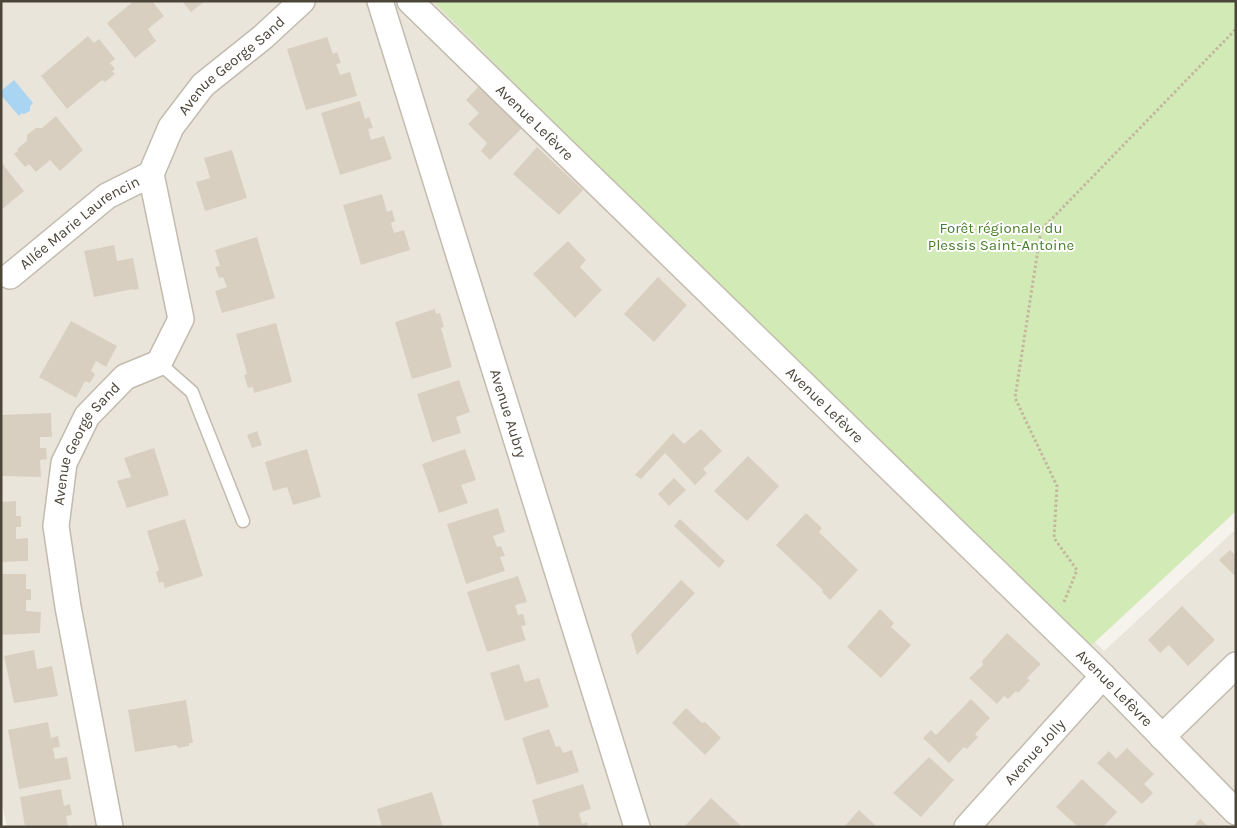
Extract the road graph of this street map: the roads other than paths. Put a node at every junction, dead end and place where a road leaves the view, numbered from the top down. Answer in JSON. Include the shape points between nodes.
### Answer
{"nodes":[{"id":1,"x":302,"y":1,"type":"edge"},
{"id":2,"x":380,"y":1,"type":"edge"},
{"id":3,"x":410,"y":1,"type":"edge"},
{"id":4,"x":151,"y":174,"type":"junction"},
{"id":5,"x":10,"y":276,"type":"dead end"},
{"id":6,"x":159,"y":362,"type":"junction"},
{"id":7,"x":243,"y":521,"type":"dead end"},
{"id":8,"x":1236,"y":665,"type":"edge"},
{"id":9,"x":1103,"y":676,"type":"junction"},
{"id":10,"x":1162,"y":737,"type":"junction"},
{"id":11,"x":1236,"y":812,"type":"edge"},
{"id":12,"x":110,"y":827,"type":"edge"},
{"id":13,"x":637,"y":827,"type":"edge"},
{"id":14,"x":967,"y":827,"type":"edge"}],
"edges":[{"from":1,"to":4,"type":"street","name":"Avenue George Sand","via":[[203,86],[171,127]]},
{"from":2,"to":13,"type":"street","name":"Avenue Aubry"},
{"from":3,"to":9,"type":"street","name":"Avenue Lefèvre"},
{"from":4,"to":5,"type":"street","name":"Allée Marie Laurencin","via":[[107,196]]},
{"from":4,"to":6,"type":"street","via":[[181,319]]},
{"from":6,"to":7,"type":"lane","via":[[192,392]]},
{"from":6,"to":12,"type":"street","name":"Avenue George Sand","via":[[125,377],[87,416],[64,463],[56,526]]},
{"from":8,"to":10,"type":"street"},
{"from":9,"to":10,"type":"street","name":"Avenue Lefèvre"},
{"from":9,"to":14,"type":"street","name":"Avenue Jolly"},
{"from":10,"to":11,"type":"street","name":"Avenue Lefèvre"}]}
